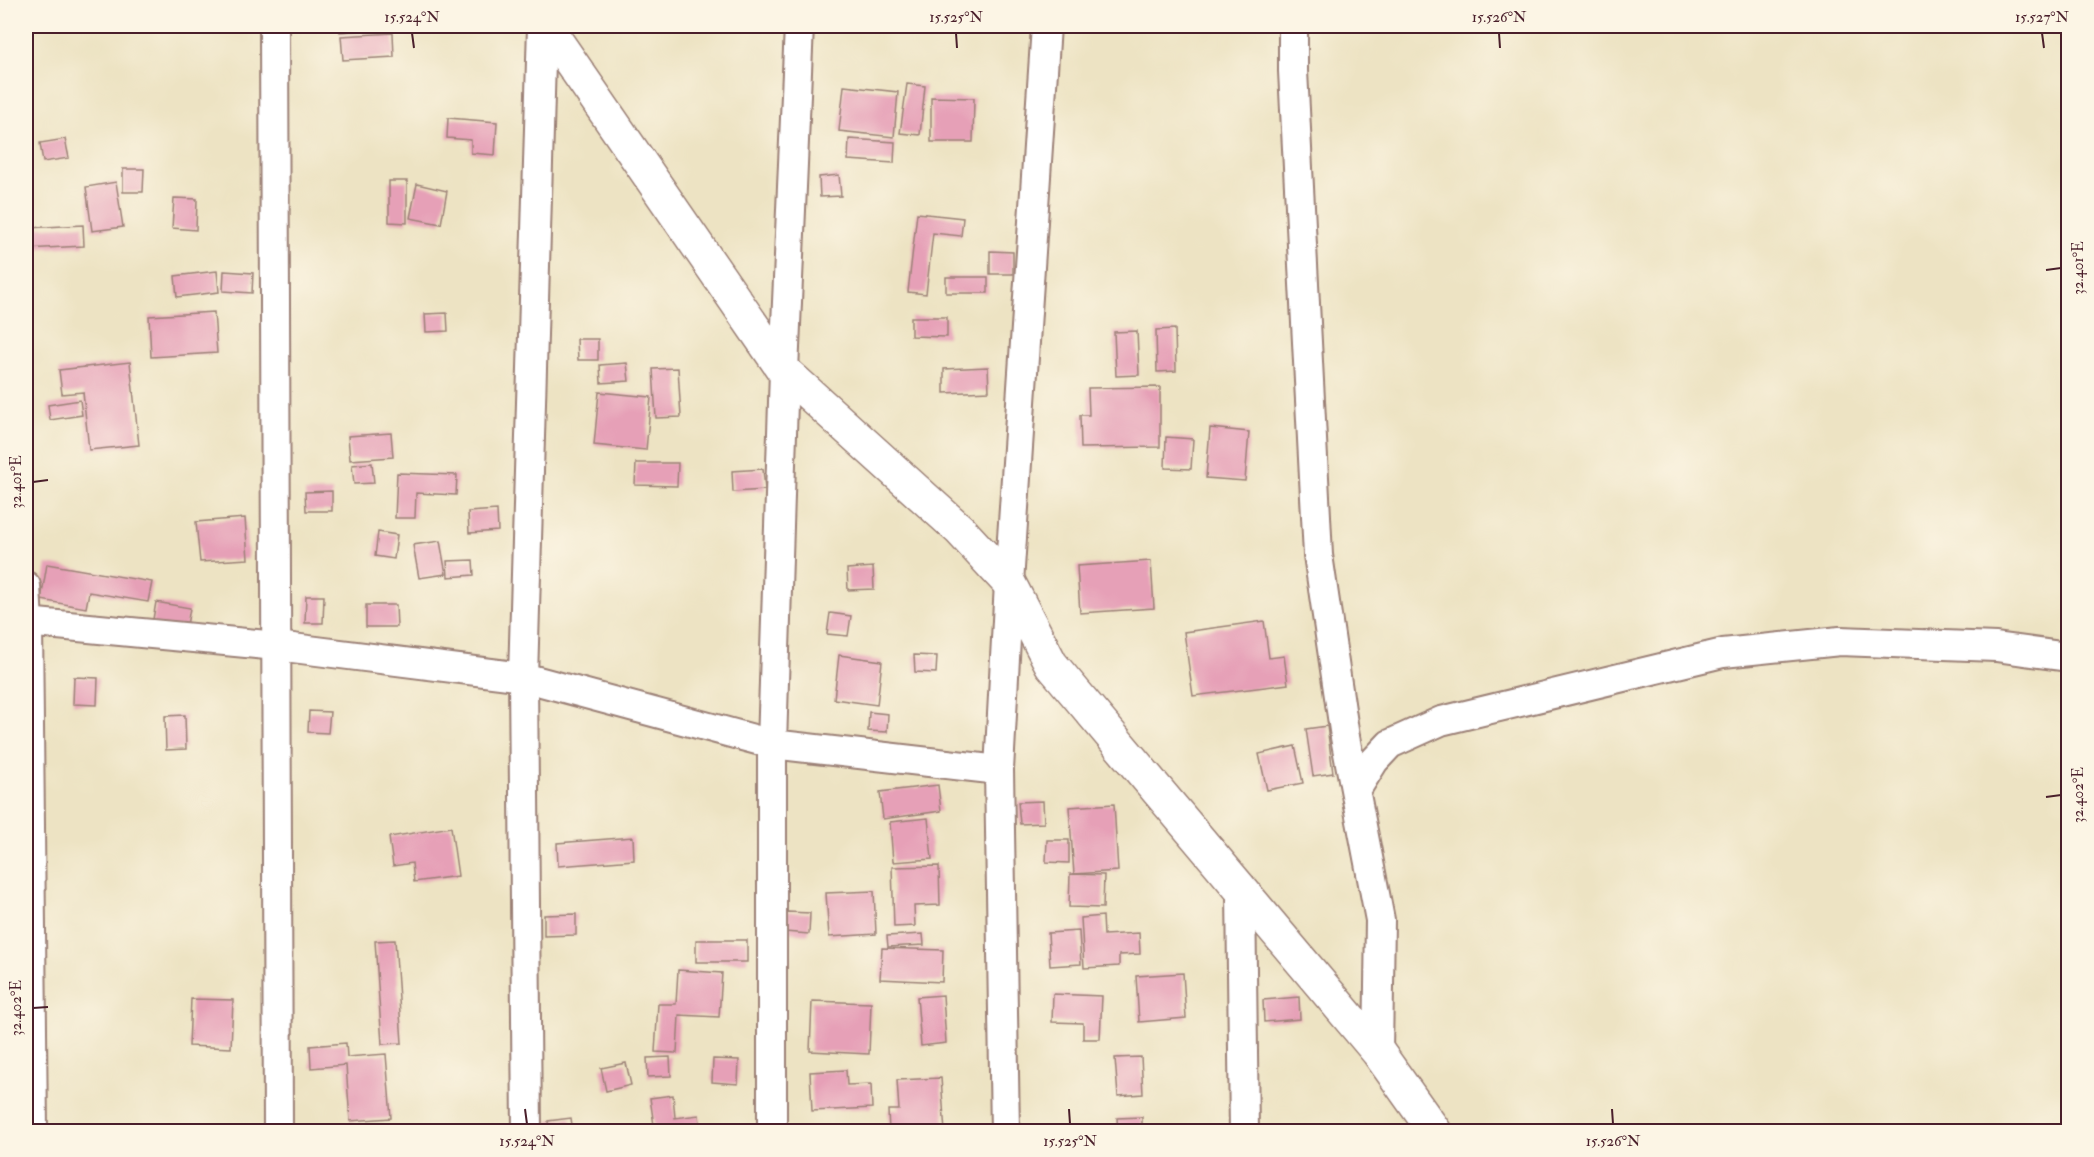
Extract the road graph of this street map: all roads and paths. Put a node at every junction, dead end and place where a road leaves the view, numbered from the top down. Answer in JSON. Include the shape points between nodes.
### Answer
{"nodes":[{"id":1,"x":274,"y":26,"type":"edge"},
{"id":2,"x":544,"y":26,"type":"edge"},
{"id":3,"x":798,"y":26,"type":"edge"},
{"id":4,"x":1046,"y":26,"type":"edge"},
{"id":5,"x":1293,"y":26,"type":"edge"},
{"id":6,"x":784,"y":371,"type":"junction"},
{"id":7,"x":1009,"y":583,"type":"junction"},
{"id":8,"x":26,"y":585,"type":"edge"},
{"id":9,"x":27,"y":622,"type":"edge"},
{"id":10,"x":277,"y":646,"type":"junction"},
{"id":11,"x":2068,"y":657,"type":"edge"},
{"id":12,"x":523,"y":677,"type":"junction"},
{"id":13,"x":772,"y":744,"type":"junction"},
{"id":14,"x":999,"y":770,"type":"junction"},
{"id":15,"x":1356,"y":790,"type":"junction"},
{"id":16,"x":1241,"y":891,"type":"junction"},
{"id":17,"x":1378,"y":1052,"type":"junction"},
{"id":18,"x":33,"y":1131,"type":"edge"},
{"id":19,"x":278,"y":1131,"type":"edge"},
{"id":20,"x":527,"y":1131,"type":"edge"},
{"id":21,"x":772,"y":1131,"type":"edge"},
{"id":22,"x":1005,"y":1131,"type":"edge"},
{"id":23,"x":1244,"y":1131,"type":"edge"},
{"id":24,"x":1435,"y":1131,"type":"edge"}],
"edges":[{"from":1,"to":10,"type":"street"},
{"from":2,"to":6,"type":"street"},
{"from":2,"to":12,"type":"street"},
{"from":3,"to":6,"type":"street"},
{"from":4,"to":7,"type":"street"},
{"from":5,"to":15,"type":"street","via":[[1318,555]]},
{"from":6,"to":7,"type":"street","via":[[960,530]]},
{"from":6,"to":13,"type":"street"},
{"from":7,"to":14,"type":"street"},
{"from":7,"to":16,"type":"street","via":[[1051,664]]},
{"from":8,"to":9,"type":"street"},
{"from":9,"to":10,"type":"street"},
{"from":9,"to":18,"type":"street"},
{"from":10,"to":12,"type":"street"},
{"from":10,"to":19,"type":"street"},
{"from":11,"to":15,"type":"street","via":[[1996,647],[1840,641],[1723,653],[1441,721],[1390,744]]},
{"from":12,"to":13,"type":"street"},
{"from":12,"to":20,"type":"street"},
{"from":13,"to":14,"type":"street"},
{"from":13,"to":21,"type":"street"},
{"from":14,"to":22,"type":"street"},
{"from":15,"to":17,"type":"street","via":[[1380,920]]},
{"from":16,"to":17,"type":"street"},
{"from":16,"to":23,"type":"street"},
{"from":17,"to":24,"type":"street"}]}
